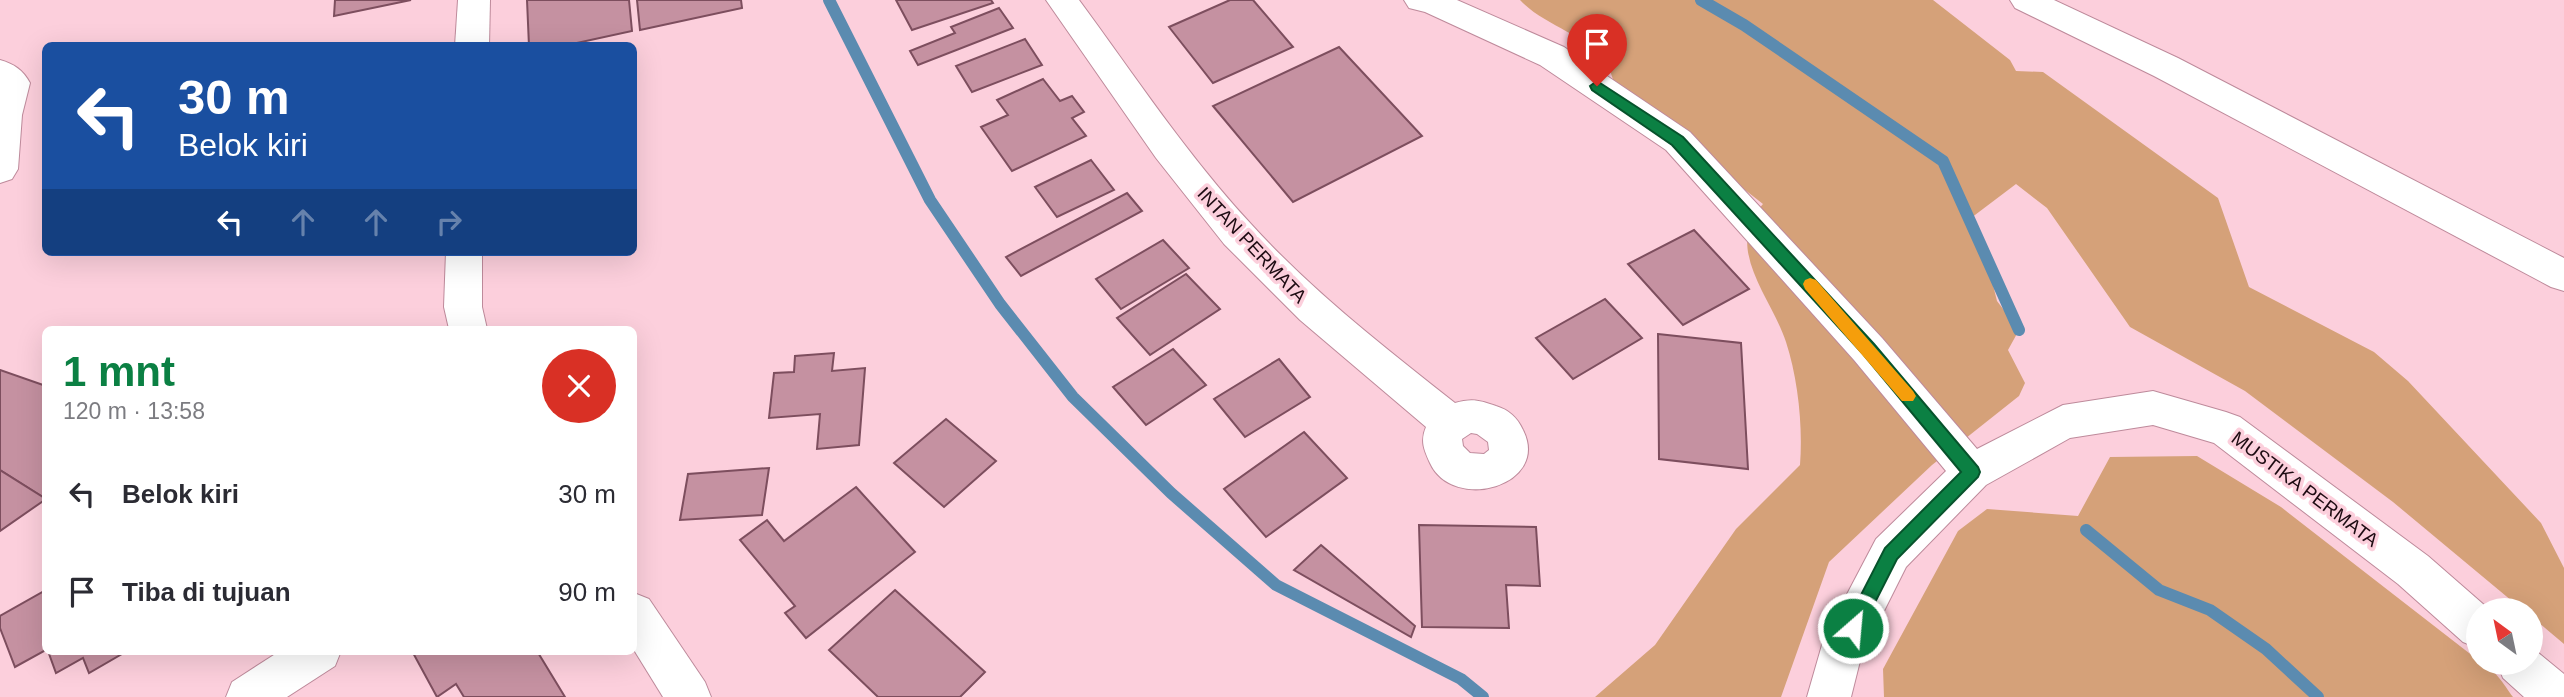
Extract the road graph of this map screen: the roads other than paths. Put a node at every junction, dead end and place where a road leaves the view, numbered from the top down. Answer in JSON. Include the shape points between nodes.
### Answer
{"nodes":[{"id":1,"x":474,"y":0,"type":"edge"},
{"id":2,"x":1062,"y":0,"type":"edge"},
{"id":3,"x":1420,"y":0,"type":"edge"},
{"id":4,"x":2026,"y":0,"type":"edge"},
{"id":5,"x":472,"y":42,"type":"edge"},
{"id":6,"x":0,"y":72,"type":"edge"},
{"id":7,"x":0,"y":169,"type":"edge"},
{"id":8,"x":464,"y":256,"type":"edge"},
{"id":9,"x":2564,"y":276,"type":"edge"},
{"id":10,"x":467,"y":326,"type":"edge"},
{"id":11,"x":1451,"y":424,"type":"dead end"},
{"id":12,"x":1972,"y":472,"type":"junction"},
{"id":13,"x":2466,"y":617,"type":"edge"},
{"id":14,"x":637,"y":618,"type":"edge"},
{"id":15,"x":313,"y":655,"type":"edge"},
{"id":16,"x":2534,"y":676,"type":"edge"},
{"id":17,"x":248,"y":697,"type":"edge"},
{"id":18,"x":690,"y":697,"type":"edge"},
{"id":19,"x":1829,"y":697,"type":"edge"},
{"id":20,"x":2557,"y":697,"type":"edge"}],
"edges":[{"from":1,"to":5,"type":"street"},
{"from":2,"to":11,"type":"street","name":"INTAN PERMATA","via":[[1237,235],[1297,296]]},
{"from":3,"to":12,"type":"street","via":[[1552,57],[1678,141],[1868,349]]},
{"from":4,"to":9,"type":"street","via":[[2166,67]]},
{"from":6,"to":7,"type":"street","via":[[13,83]]},
{"from":8,"to":10,"type":"street"},
{"from":12,"to":13,"type":"street","name":"MUSTIKA PERMATA","via":[[2063,422],[2152,408],[2226,429],[2413,570]]},
{"from":12,"to":19,"type":"street","name":"MUSTIKA PERMATA","via":[[1891,553],[1840,653]]},
{"from":14,"to":18,"type":"street"},
{"from":15,"to":17,"type":"street"},
{"from":16,"to":20,"type":"street"}]}
